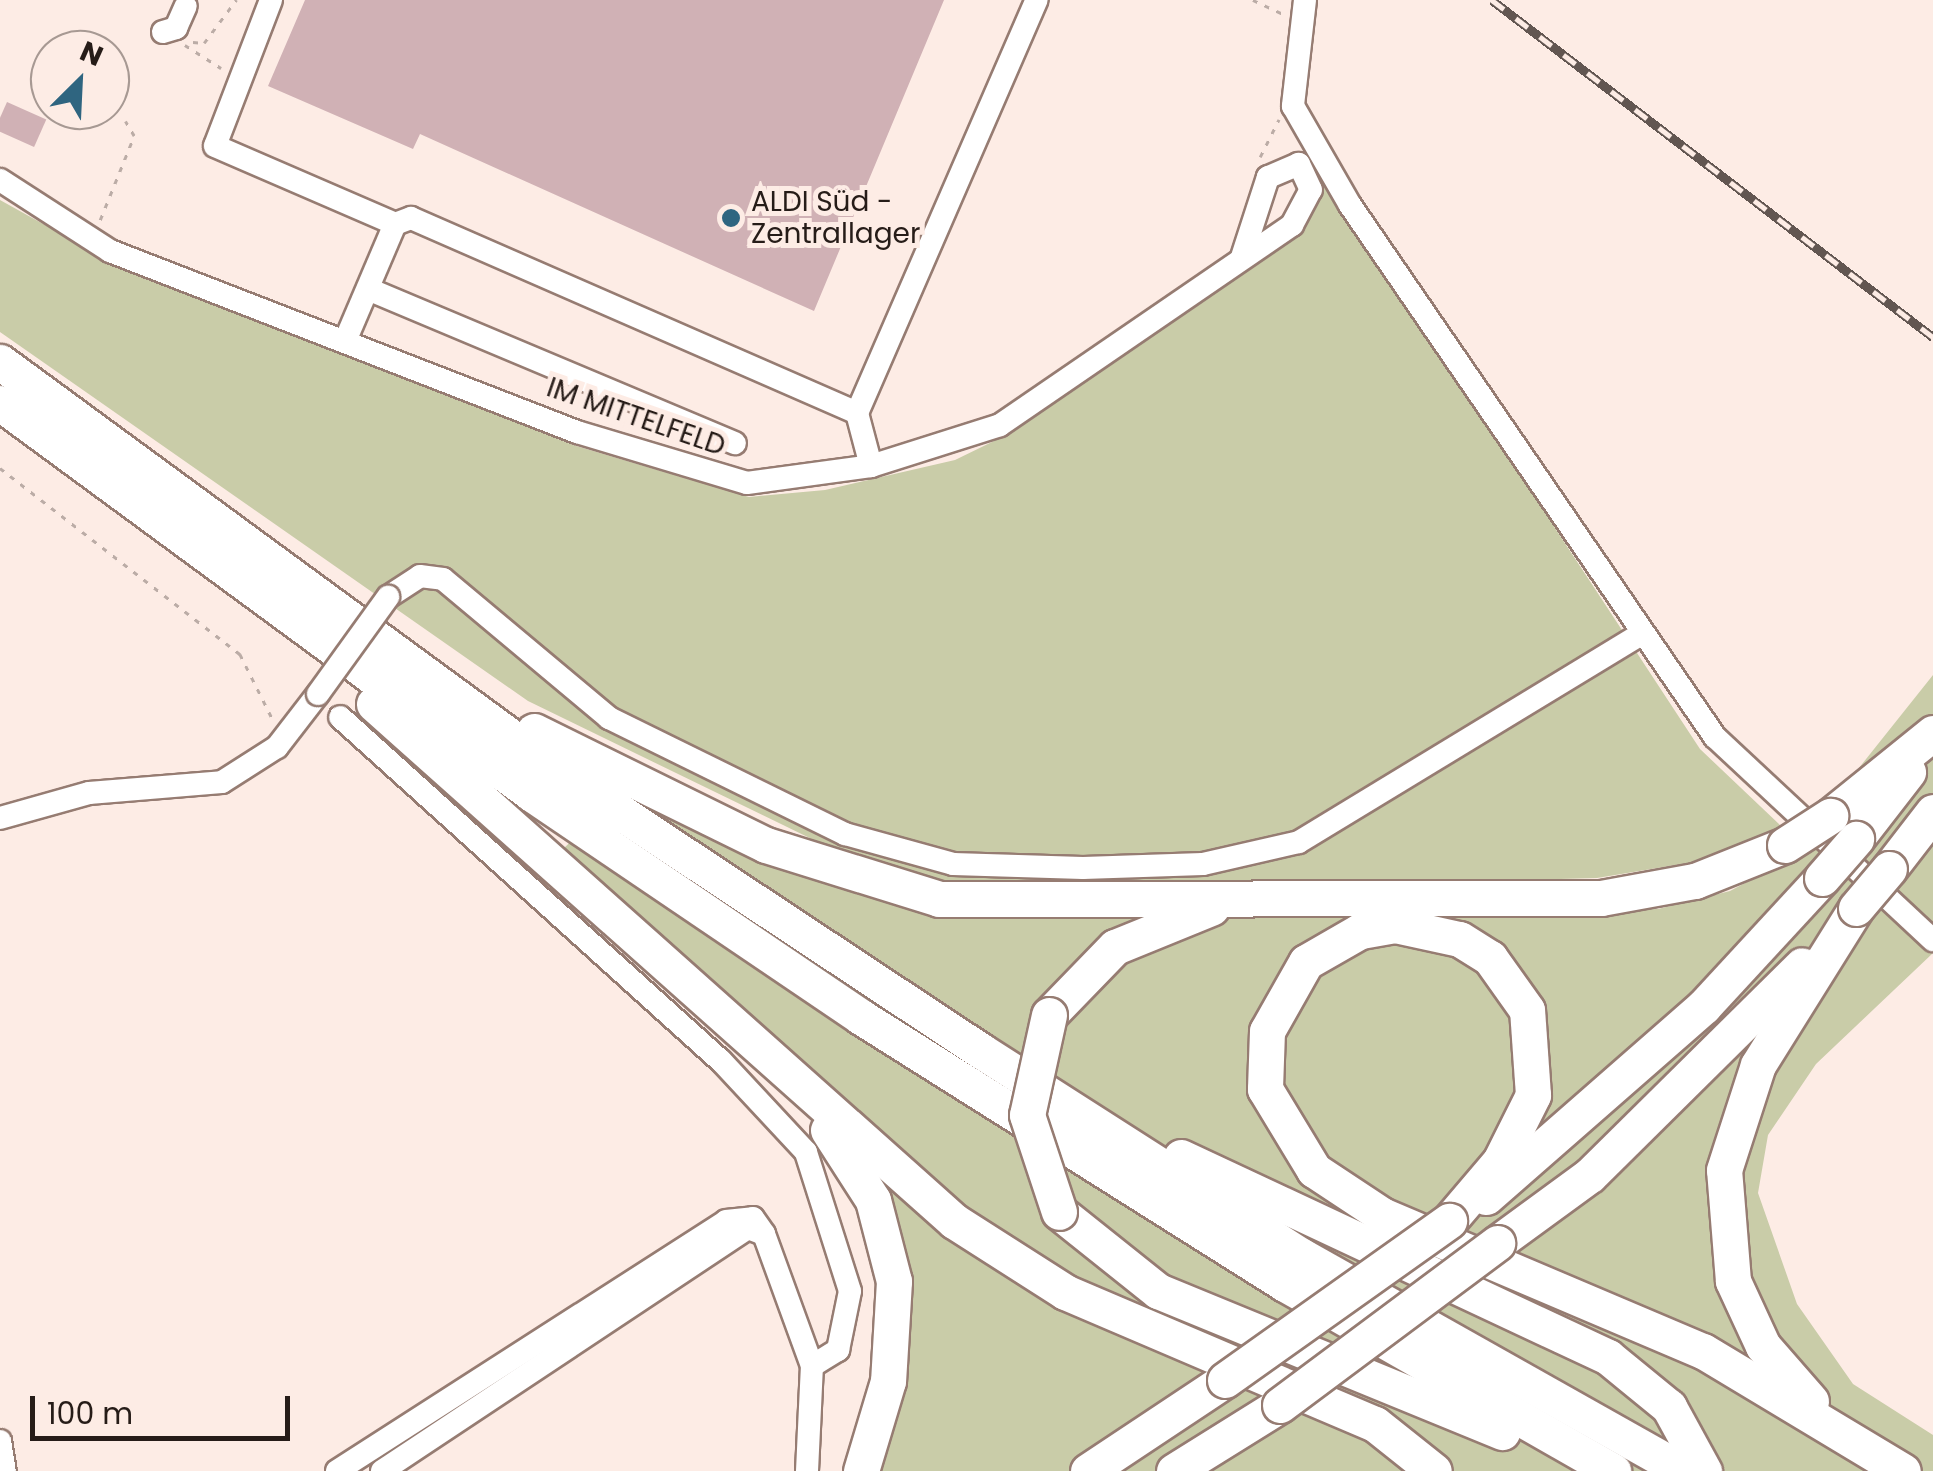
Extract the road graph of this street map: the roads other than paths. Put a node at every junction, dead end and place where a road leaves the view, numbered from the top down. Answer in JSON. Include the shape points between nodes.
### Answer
{"nodes":[{"id":1,"x":271,"y":0,"type":"edge"},
{"id":2,"x":1037,"y":0,"type":"edge"},
{"id":3,"x":186,"y":6,"type":"dead end"},
{"id":4,"x":1296,"y":8,"type":"edge"},
{"id":5,"x":165,"y":32,"type":"road end"},
{"id":6,"x":0,"y":180,"type":"edge"},
{"id":7,"x":395,"y":224,"type":"junction"},
{"id":8,"x":1242,"y":257,"type":"junction"},
{"id":9,"x":368,"y":289,"type":"junction"},
{"id":10,"x":345,"y":341,"type":"junction"},
{"id":11,"x":0,"y":362,"type":"edge"},
{"id":12,"x":0,"y":403,"type":"edge"},
{"id":13,"x":857,"y":414,"type":"junction"},
{"id":14,"x":735,"y":444,"type":"dead end"},
{"id":15,"x":871,"y":466,"type":"junction"},
{"id":16,"x":236,"y":580,"type":"junction"},
{"id":17,"x":1641,"y":634,"type":"junction"},
{"id":18,"x":407,"y":658,"type":"junction"},
{"id":19,"x":340,"y":717,"type":"dead end"},
{"id":20,"x":1933,"y":736,"type":"edge"},
{"id":21,"x":1933,"y":812,"type":"edge"},
{"id":22,"x":0,"y":818,"type":"edge"},
{"id":23,"x":1843,"y":828,"type":"junction"},
{"id":24,"x":1286,"y":894,"type":"junction"},
{"id":25,"x":1856,"y":908,"type":"junction"},
{"id":26,"x":1933,"y":940,"type":"edge"},
{"id":27,"x":981,"y":1052,"type":"junction"},
{"id":28,"x":790,"y":1082,"type":"junction"},
{"id":29,"x":1448,"y":1221,"type":"junction"},
{"id":30,"x":764,"y":1234,"type":"junction"},
{"id":31,"x":812,"y":1366,"type":"junction"},
{"id":32,"x":1280,"y":1405,"type":"junction"},
{"id":33,"x":0,"y":1441,"type":"edge"},
{"id":34,"x":1858,"y":1441,"type":"junction"},
{"id":35,"x":5,"y":1471,"type":"edge"},
{"id":36,"x":338,"y":1471,"type":"edge"},
{"id":37,"x":382,"y":1471,"type":"edge"},
{"id":38,"x":807,"y":1471,"type":"edge"},
{"id":39,"x":862,"y":1471,"type":"edge"},
{"id":40,"x":1088,"y":1471,"type":"edge"},
{"id":41,"x":1174,"y":1471,"type":"edge"},
{"id":42,"x":1226,"y":1471,"type":"edge"},
{"id":43,"x":1434,"y":1471,"type":"edge"},
{"id":44,"x":1598,"y":1471,"type":"edge"},
{"id":45,"x":1613,"y":1471,"type":"edge"},
{"id":46,"x":1682,"y":1471,"type":"edge"},
{"id":47,"x":1704,"y":1471,"type":"edge"},
{"id":48,"x":1903,"y":1471,"type":"edge"}],
"edges":[{"from":1,"to":7,"type":"street","via":[[215,146]]},
{"from":2,"to":13,"type":"street"},
{"from":3,"to":5,"type":"street","via":[[176,28]]},
{"from":4,"to":17,"type":"street","via":[[1293,106]]},
{"from":6,"to":10,"type":"street","name":"IM MITTELFELD","via":[[91,243]]},
{"from":7,"to":9,"type":"street"},
{"from":7,"to":13,"type":"street","via":[[411,218]]},
{"from":8,"to":8,"type":"street","name":"IM MITTELFELD","via":[[1292,225],[1311,190],[1299,164],[1268,176]]},
{"from":8,"to":15,"type":"street","name":"IM MITTELFELD","via":[[1000,425]]},
{"from":9,"to":10,"type":"street"},
{"from":9,"to":14,"type":"street"},
{"from":10,"to":15,"type":"street","name":"IM MITTELFELD","via":[[689,471],[747,483]]},
{"from":11,"to":18,"type":"highway"},
{"from":12,"to":16,"type":"highway"},
{"from":13,"to":15,"type":"street"},
{"from":16,"to":28,"type":"highway"},
{"from":16,"to":45,"type":"highway","via":[[861,1017],[1285,1284]]},
{"from":17,"to":22,"type":"street","bridge":true,"via":[[1300,842],[1203,864],[953,864],[845,834],[609,718],[443,579],[420,576],[388,596],[277,747],[222,782],[89,792]]},
{"from":17,"to":26,"type":"street","via":[[1748,777]]},
{"from":18,"to":24,"type":"highway","via":[[687,809],[898,892],[983,902]]},
{"from":18,"to":27,"type":"highway","via":[[552,767]]},
{"from":19,"to":31,"type":"street","via":[[721,1061],[806,1152],[850,1291],[838,1350]]},
{"from":20,"to":23,"type":"highway"},
{"from":21,"to":25,"type":"highway","bridge":true},
{"from":23,"to":24,"type":"highway","bridge":true,"via":[[1695,880],[1601,898]]},
{"from":23,"to":29,"type":"highway","bridge":true,"via":[[1822,878],[1612,1092]]},
{"from":24,"to":44,"type":"highway","bridge":true,"via":[[1136,934],[1095,962],[1049,1015],[1027,1115],[1059,1212],[1158,1291]]},
{"from":25,"to":32,"type":"highway","bridge":true,"via":[[1632,1136]]},
{"from":25,"to":34,"type":"highway","via":[[1743,1097],[1722,1203],[1746,1317],[1787,1377]]},
{"from":27,"to":46,"type":"highway","via":[[1302,1256]]},
{"from":27,"to":47,"type":"highway","via":[[1269,1204],[1577,1340],[1669,1407]]},
{"from":28,"to":39,"type":"highway","via":[[855,1168],[886,1235],[894,1281],[888,1381]]},
{"from":28,"to":43,"type":"highway","via":[[1007,1259],[1123,1319],[1375,1424]]},
{"from":29,"to":34,"type":"highway","via":[[1500,1161],[1533,1095],[1527,1010],[1490,958],[1458,939],[1395,925],[1360,932],[1306,962],[1267,1031],[1265,1089],[1314,1170],[1382,1214],[1703,1351]]},
{"from":29,"to":40,"type":"highway","bridge":true},
{"from":30,"to":31,"type":"street"},
{"from":30,"to":36,"type":"street","via":[[753,1218],[726,1220]]},
{"from":30,"to":37,"type":"street","via":[[748,1228]]},
{"from":31,"to":38,"type":"street"},
{"from":32,"to":41,"type":"highway"},
{"from":32,"to":42,"type":"highway"},
{"from":33,"to":35,"type":"street"},
{"from":34,"to":48,"type":"highway"}]}
